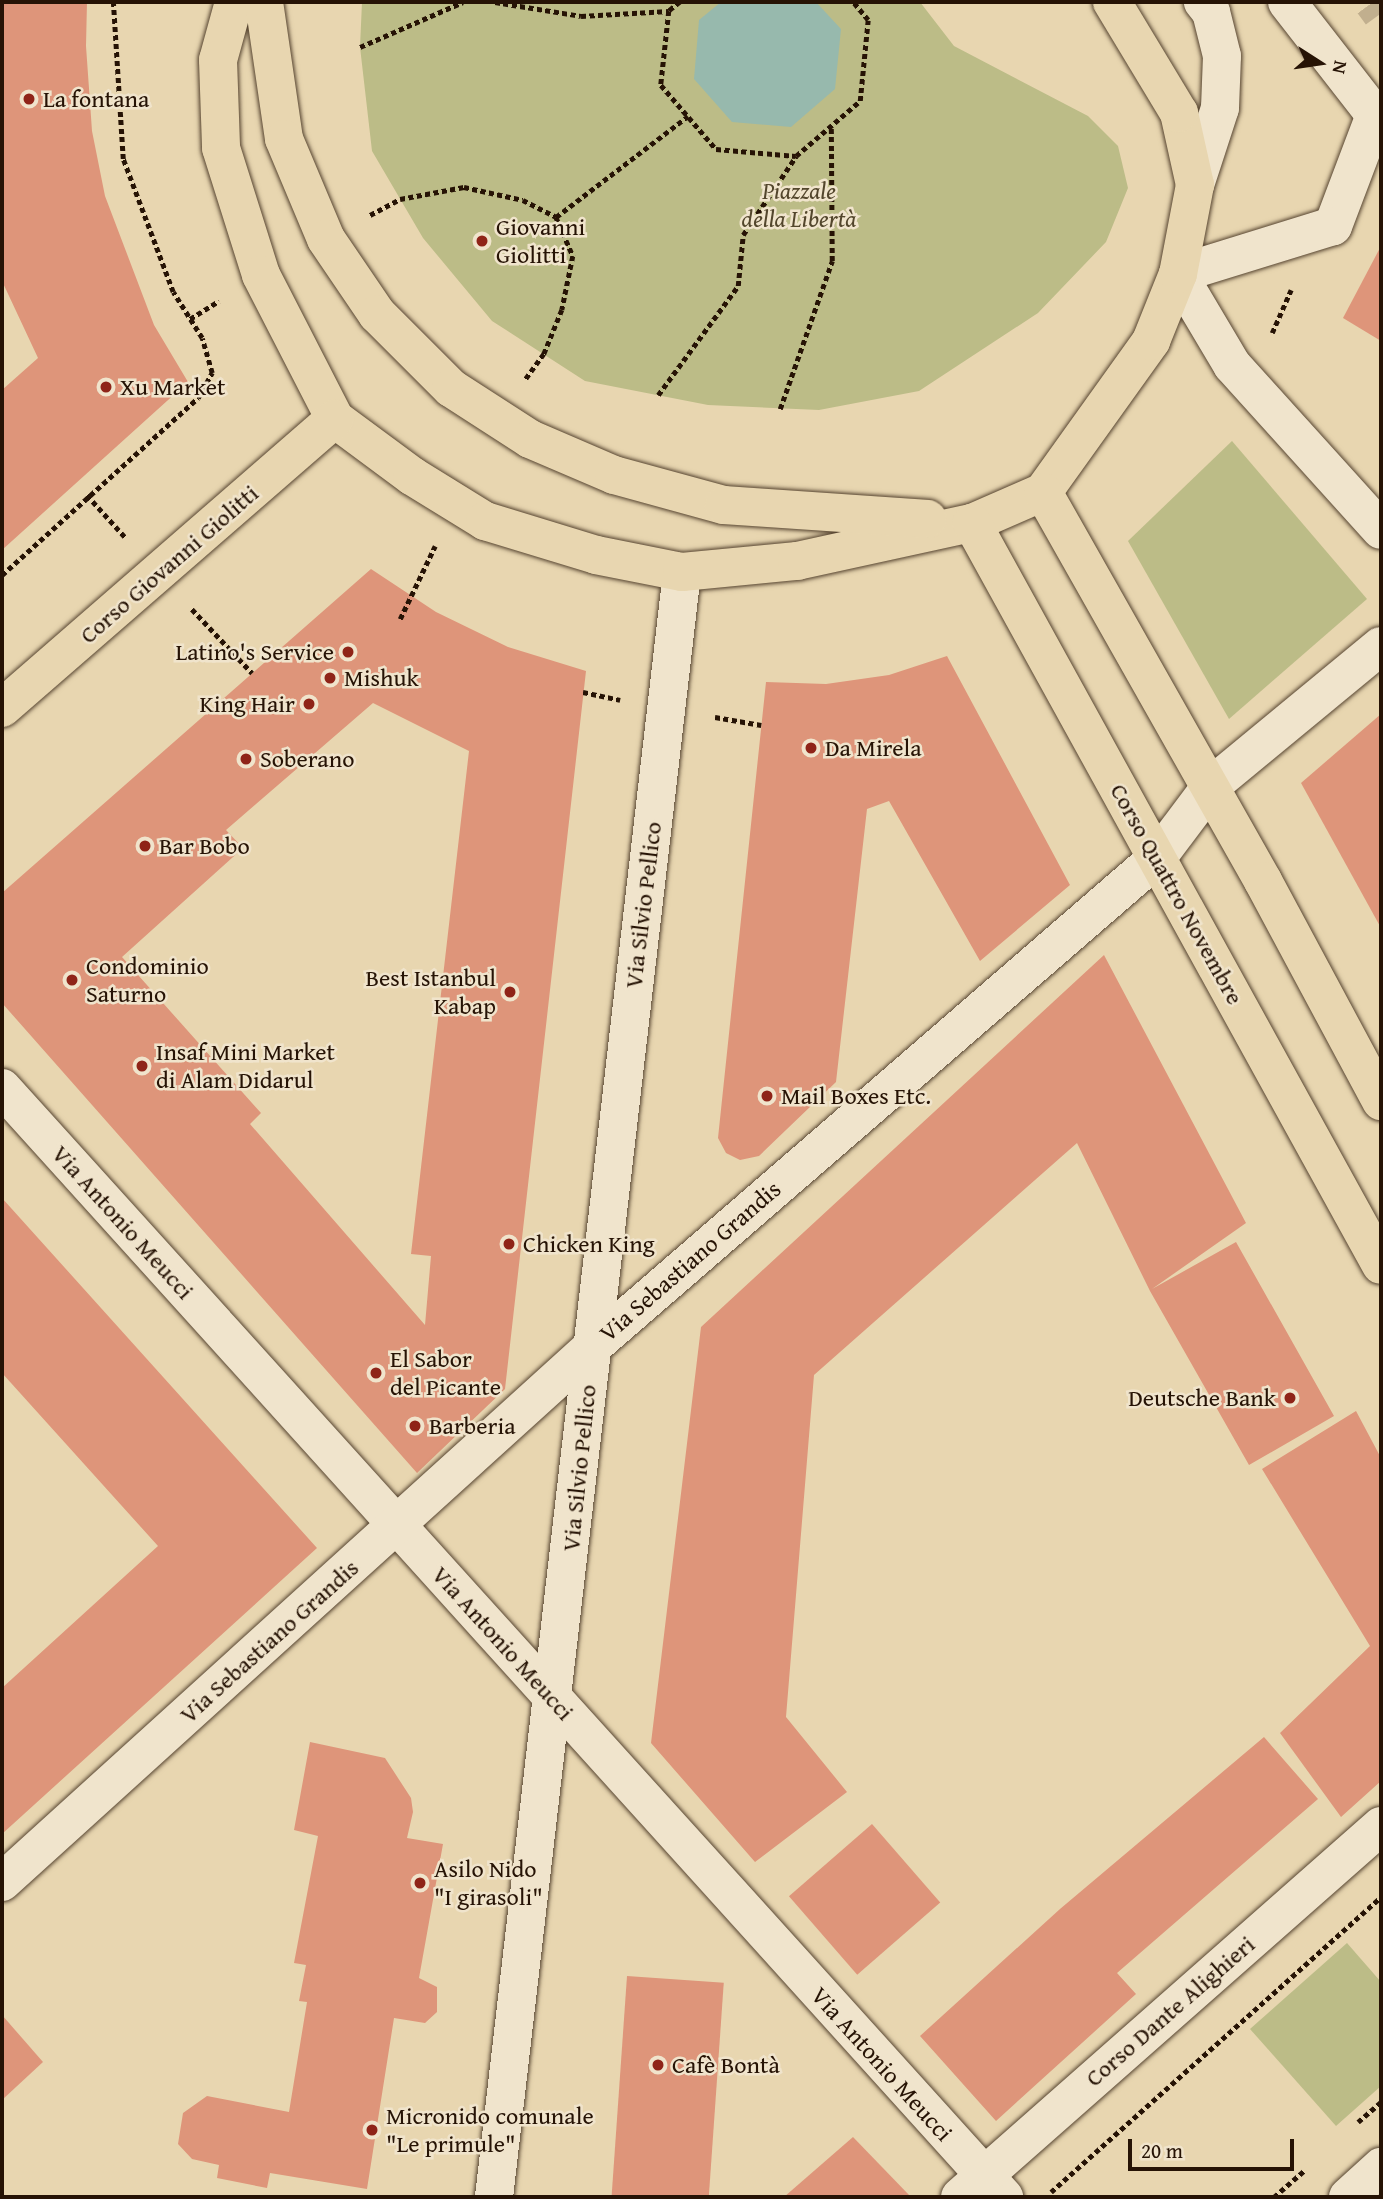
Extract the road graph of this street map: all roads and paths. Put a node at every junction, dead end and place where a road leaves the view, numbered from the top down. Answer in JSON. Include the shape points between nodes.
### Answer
{"nodes":[{"id":1,"x":113,"y":2,"type":"edge"},
{"id":2,"x":234,"y":2,"type":"edge"},
{"id":3,"x":264,"y":2,"type":"edge"},
{"id":4,"x":463,"y":2,"type":"edge"},
{"id":5,"x":495,"y":2,"type":"edge"},
{"id":6,"x":680,"y":2,"type":"edge"},
{"id":7,"x":853,"y":2,"type":"edge"},
{"id":8,"x":1112,"y":2,"type":"edge"},
{"id":9,"x":1203,"y":2,"type":"edge"},
{"id":10,"x":1287,"y":2,"type":"edge"},
{"id":11,"x":669,"y":11,"type":"junction"},
{"id":12,"x":360,"y":47,"type":"dead end"},
{"id":13,"x":688,"y":116,"type":"junction"},
{"id":14,"x":831,"y":126,"type":"junction"},
{"id":15,"x":796,"y":156,"type":"junction"},
{"id":16,"x":1195,"y":185,"type":"junction"},
{"id":17,"x":556,"y":218,"type":"dead end"},
{"id":18,"x":1178,"y":274,"type":"junction"},
{"id":19,"x":658,"y":395,"type":"dead end"},
{"id":20,"x":780,"y":409,"type":"dead end"},
{"id":21,"x":335,"y":419,"type":"junction"},
{"id":22,"x":1043,"y":492,"type":"junction"},
{"id":23,"x":972,"y":523,"type":"junction"},
{"id":24,"x":1381,"y":530,"type":"edge"},
{"id":25,"x":682,"y":572,"type":"junction"},
{"id":26,"x":2,"y":575,"type":"edge"},
{"id":27,"x":1381,"y":646,"type":"edge"},
{"id":28,"x":2,"y":708,"type":"edge"},
{"id":29,"x":1211,"y":786,"type":"junction"},
{"id":30,"x":1157,"y":858,"type":"junction"},
{"id":31,"x":2,"y":1088,"type":"edge"},
{"id":32,"x":1381,"y":1101,"type":"edge"},
{"id":33,"x":1381,"y":1265,"type":"edge"},
{"id":34,"x":592,"y":1347,"type":"junction"},
{"id":35,"x":398,"y":1526,"type":"junction"},
{"id":36,"x":554,"y":1699,"type":"junction"},
{"id":37,"x":1381,"y":1826,"type":"edge"},
{"id":38,"x":2,"y":1882,"type":"edge"},
{"id":39,"x":1381,"y":1897,"type":"edge"},
{"id":40,"x":1381,"y":2166,"type":"edge"},
{"id":41,"x":982,"y":2190,"type":"edge"},
{"id":42,"x":494,"y":2197,"type":"edge"},
{"id":43,"x":1045,"y":2197,"type":"edge"},
{"id":44,"x":1348,"y":2197,"type":"edge"}],
"edges":[{"from":1,"to":26,"type":"path","via":[[123,159],[173,292],[202,338],[212,373],[198,398]]},
{"from":2,"to":21,"type":"main road","via":[[218,60],[221,148],[261,275]]},
{"from":3,"to":23,"type":"main road","via":[[284,139],[326,239],[377,314],[451,388],[530,439],[614,475],[724,505]]},
{"from":4,"to":12,"type":"path"},
{"from":5,"to":11,"type":"path","via":[[581,16]]},
{"from":6,"to":11,"type":"path"},
{"from":7,"to":14,"type":"path","via":[[868,20],[860,101]]},
{"from":8,"to":16,"type":"main road","via":[[1179,113]]},
{"from":9,"to":16,"type":"street","via":[[1211,12],[1222,69],[1220,108]]},
{"from":10,"to":18,"type":"street","via":[[1375,114],[1332,226]]},
{"from":11,"to":13,"type":"path","via":[[661,85]]},
{"from":13,"to":15,"type":"path","via":[[716,149]]},
{"from":13,"to":17,"type":"path"},
{"from":14,"to":15,"type":"path"},
{"from":14,"to":20,"type":"path","via":[[832,261]]},
{"from":15,"to":19,"type":"path","via":[[743,235],[738,286]]},
{"from":16,"to":18,"type":"main road"},
{"from":18,"to":22,"type":"main road","via":[[1151,341]]},
{"from":18,"to":24,"type":"street","via":[[1232,365]]},
{"from":21,"to":25,"type":"main road","via":[[412,476],[485,521],[596,555]]},
{"from":21,"to":28,"type":"main road","name":"Corso Giovanni Giolitti"},
{"from":22,"to":23,"type":"main road"},
{"from":22,"to":29,"type":"main road"},
{"from":23,"to":25,"type":"main road","via":[[797,561]]},
{"from":23,"to":30,"type":"main road","name":"Corso Quattro Novembre"},
{"from":25,"to":34,"type":"street","name":"Via Silvio Pellico"},
{"from":27,"to":29,"type":"street","name":"Via Sebastiano Grandis"},
{"from":29,"to":30,"type":"street","name":"Via Sebastiano Grandis"},
{"from":29,"to":32,"type":"main road"},
{"from":30,"to":33,"type":"main road","name":"Corso Quattro Novembre"},
{"from":30,"to":34,"type":"street","name":"Via Sebastiano Grandis"},
{"from":31,"to":35,"type":"street","name":"Via Antonio Meucci"},
{"from":34,"to":35,"type":"street","name":"Via Sebastiano Grandis"},
{"from":34,"to":36,"type":"street","name":"Via Silvio Pellico"},
{"from":35,"to":36,"type":"street","name":"Via Antonio Meucci"},
{"from":35,"to":38,"type":"street","name":"Via Sebastiano Grandis"},
{"from":36,"to":41,"type":"street","name":"Via Antonio Meucci"},
{"from":36,"to":42,"type":"street","name":"Via Silvio Pellico"},
{"from":37,"to":41,"type":"street","name":"Corso Dante Alighieri"},
{"from":39,"to":43,"type":"path"},
{"from":40,"to":44,"type":"street"}]}
